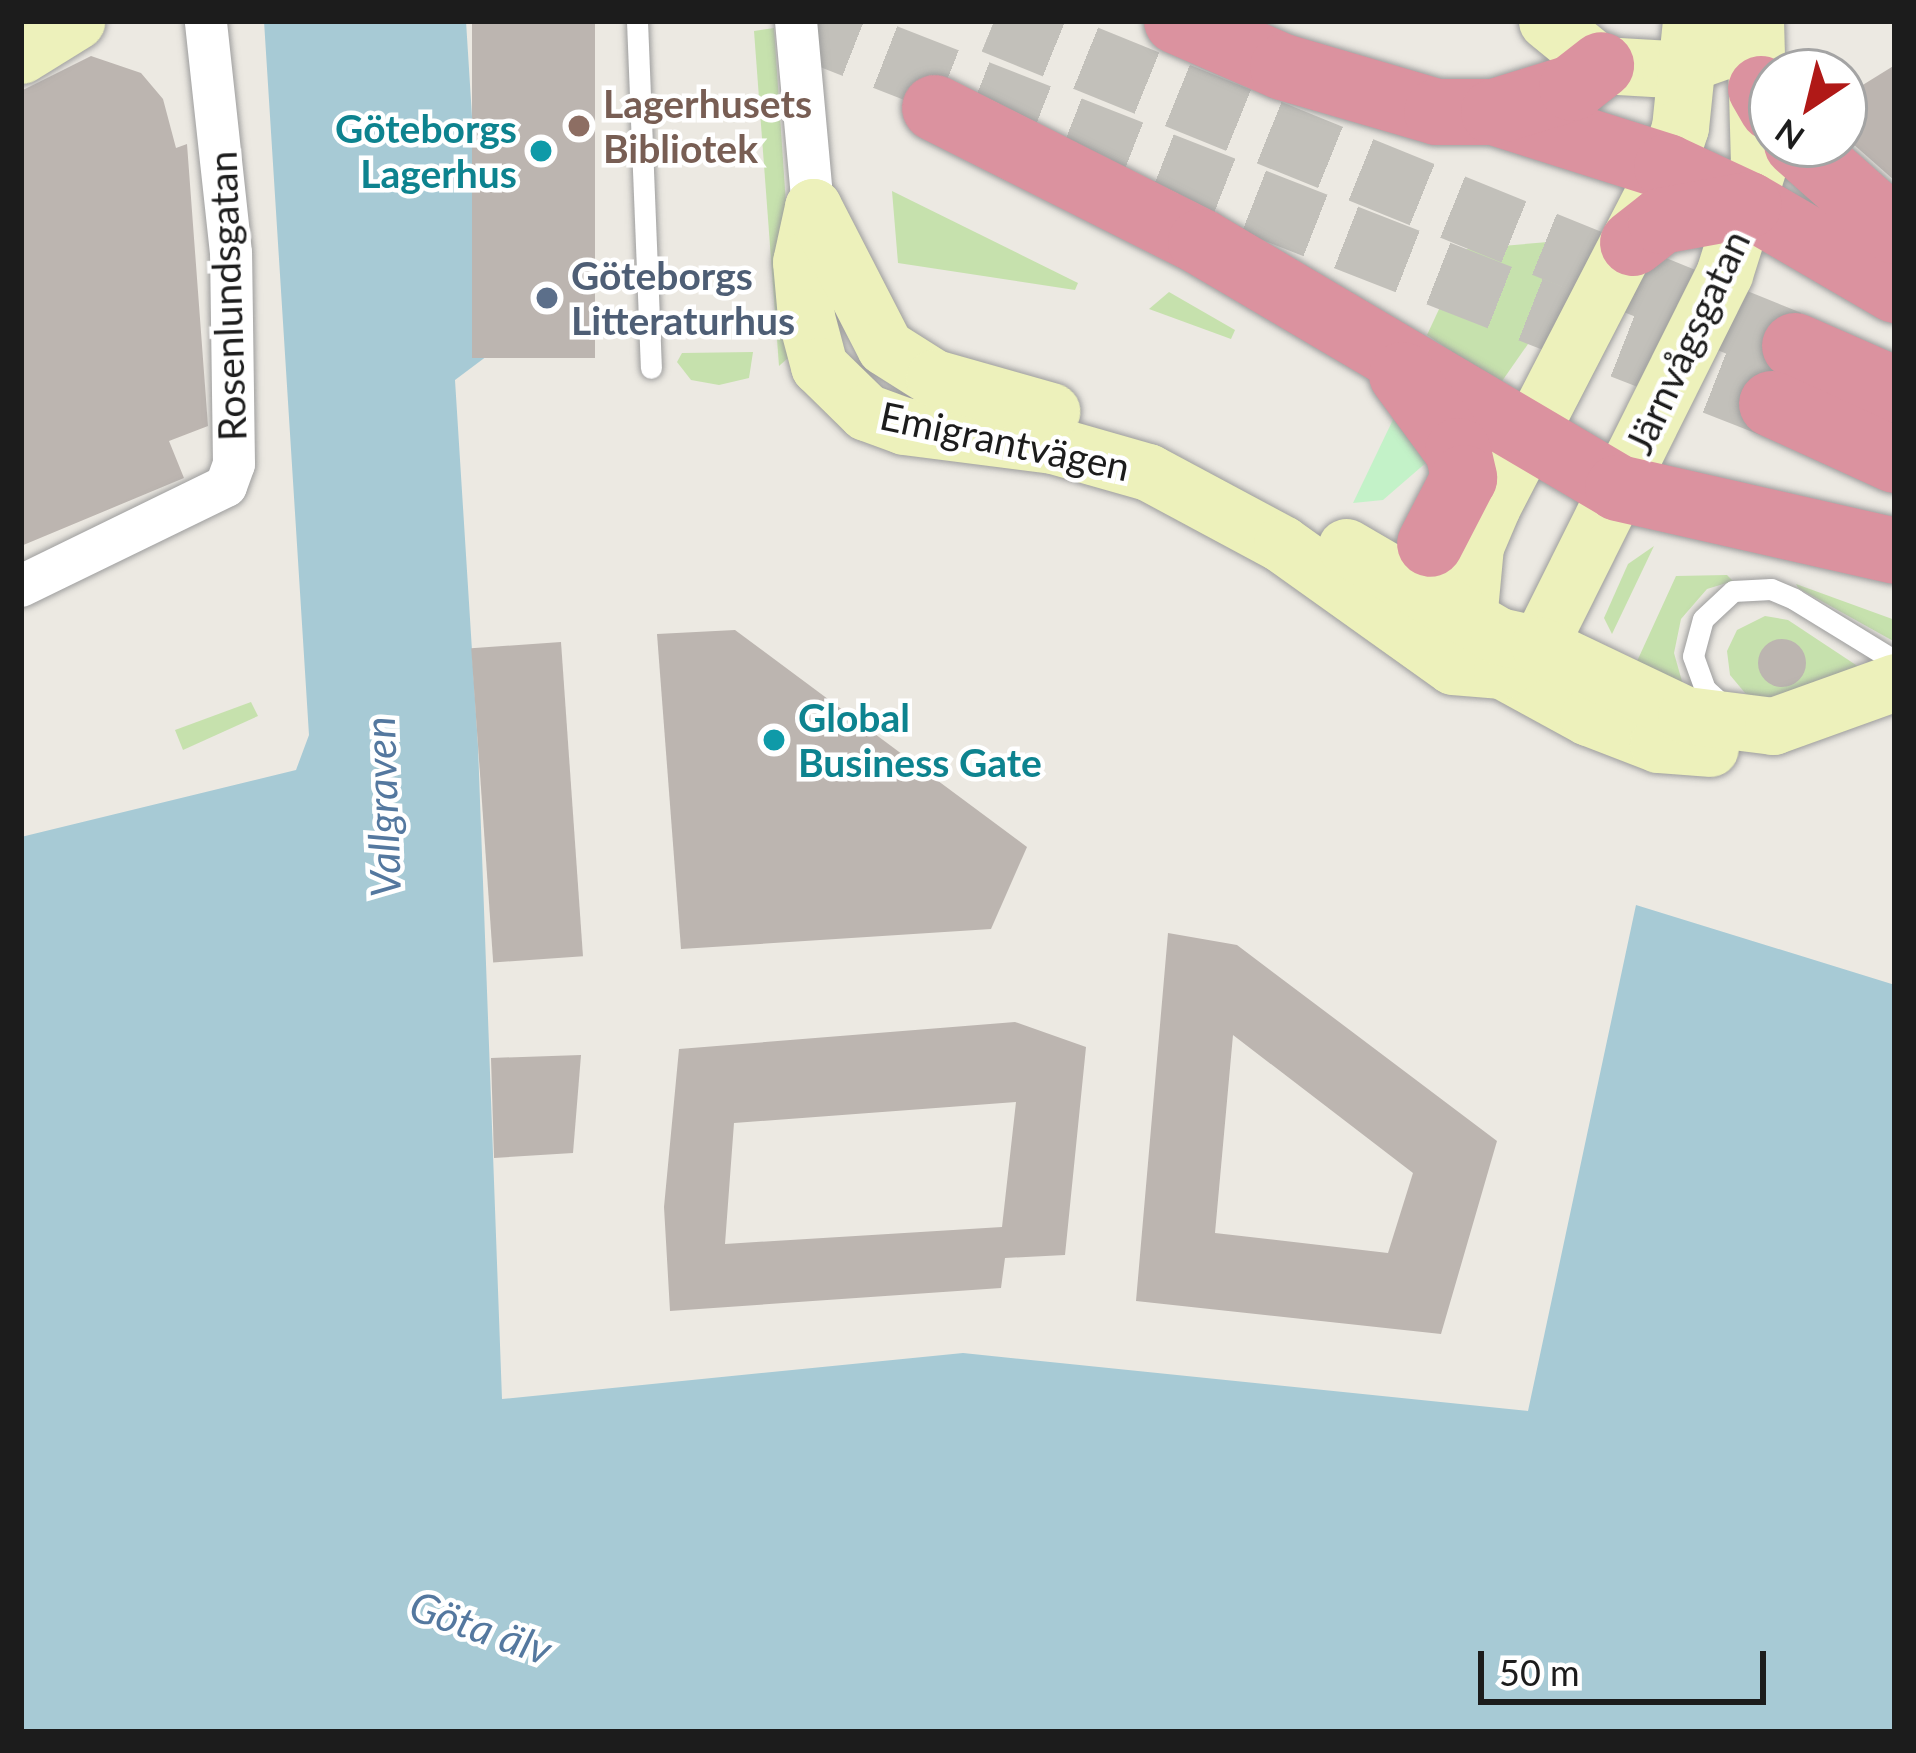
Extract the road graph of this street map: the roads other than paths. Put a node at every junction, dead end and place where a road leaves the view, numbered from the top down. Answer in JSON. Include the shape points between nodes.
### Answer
{"nodes":[{"id":1,"x":76,"y":21,"type":"edge"},
{"id":2,"x":206,"y":21,"type":"edge"},
{"id":3,"x":637,"y":21,"type":"edge"},
{"id":4,"x":796,"y":21,"type":"edge"},
{"id":5,"x":1177,"y":21,"type":"edge"},
{"id":6,"x":1547,"y":21,"type":"edge"},
{"id":7,"x":1755,"y":21,"type":"edge"},
{"id":8,"x":1691,"y":42,"type":"edge"},
{"id":9,"x":1610,"y":43,"type":"edge"},
{"id":10,"x":21,"y":55,"type":"edge"},
{"id":11,"x":935,"y":108,"type":"dead end"},
{"id":12,"x":1494,"y":112,"type":"junction"},
{"id":13,"x":1666,"y":167,"type":"junction"},
{"id":14,"x":1755,"y":168,"type":"edge"},
{"id":15,"x":1824,"y":168,"type":"edge"},
{"id":16,"x":1749,"y":205,"type":"junction"},
{"id":17,"x":812,"y":207,"type":"junction"},
{"id":18,"x":1895,"y":231,"type":"edge"},
{"id":19,"x":1633,"y":244,"type":"junction"},
{"id":20,"x":1895,"y":290,"type":"edge"},
{"id":21,"x":1398,"y":359,"type":"junction"},
{"id":22,"x":651,"y":368,"type":"dead end"},
{"id":23,"x":1895,"y":390,"type":"edge"},
{"id":24,"x":1532,"y":438,"type":"junction"},
{"id":25,"x":1895,"y":460,"type":"edge"},
{"id":26,"x":1618,"y":488,"type":"junction"},
{"id":27,"x":1492,"y":506,"type":"junction"},
{"id":28,"x":1430,"y":544,"type":"junction"},
{"id":29,"x":1895,"y":551,"type":"edge"},
{"id":30,"x":1360,"y":556,"type":"junction"},
{"id":31,"x":21,"y":586,"type":"edge"},
{"id":32,"x":1468,"y":620,"type":"junction"},
{"id":33,"x":1895,"y":661,"type":"edge"},
{"id":34,"x":1523,"y":666,"type":"junction"},
{"id":35,"x":1895,"y":682,"type":"edge"},
{"id":36,"x":1750,"y":729,"type":"junction"}],
"edges":[{"from":1,"to":10,"type":"street"},
{"from":2,"to":31,"type":"street","name":"Rosenlundsgatan","via":[[231,253],[234,464],[226,486]]},
{"from":3,"to":22,"type":"lane"},
{"from":4,"to":17,"type":"street"},
{"from":5,"to":12,"type":"highway","via":[[1283,67],[1437,112]]},
{"from":6,"to":9,"type":"street"},
{"from":7,"to":8,"type":"street","via":[[1723,50]]},
{"from":8,"to":9,"type":"street","via":[[1643,71]]},
{"from":8,"to":13,"type":"street"},
{"from":9,"to":12,"type":"highway","via":[[1572,88]]},
{"from":11,"to":21,"type":"highway","via":[[1068,169]]},
{"from":12,"to":13,"type":"highway"},
{"from":13,"to":16,"type":"highway"},
{"from":13,"to":19,"type":"street"},
{"from":14,"to":16,"type":"street","name":"Järnvågsgatan"},
{"from":15,"to":18,"type":"highway"},
{"from":16,"to":19,"type":"highway","via":[[1661,221]]},
{"from":16,"to":20,"type":"highway"},
{"from":16,"to":26,"type":"street","name":"Järnvågsgatan","via":[[1684,363]]},
{"from":17,"to":30,"type":"street","name":"Emigrantvägen","via":[[885,347],[917,368],[987,397],[1199,459]]},
{"from":17,"to":34,"type":"street","name":"Emigrantvägen","via":[[801,262],[806,317],[819,366],[866,412],[904,426],[1053,445],[1148,472],[1282,544],[1453,666]]},
{"from":19,"to":24,"type":"street"},
{"from":21,"to":24,"type":"highway"},
{"from":21,"to":28,"type":"highway","via":[[1403,379],[1458,451],[1464,478]]},
{"from":23,"to":25,"type":"highway","via":[[1783,375]]},
{"from":24,"to":26,"type":"highway"},
{"from":24,"to":27,"type":"street"},
{"from":26,"to":29,"type":"highway","via":[[1770,516]]},
{"from":26,"to":34,"type":"street","name":"Järnvågsgatan"},
{"from":27,"to":28,"type":"street"},
{"from":27,"to":32,"type":"street","via":[[1475,546]]},
{"from":28,"to":30,"type":"street"},
{"from":30,"to":32,"type":"street","name":"Emigrantvägen"},
{"from":32,"to":34,"type":"street","via":[[1472,638]]},
{"from":33,"to":36,"type":"lane","via":[[1771,589],[1733,591],[1703,619],[1693,656],[1705,689]]},
{"from":34,"to":36,"type":"street","name":"Emigrantvägen","via":[[1629,736],[1691,751],[1721,747]]},
{"from":35,"to":36,"type":"street","name":"Emigrantvägen"}]}
